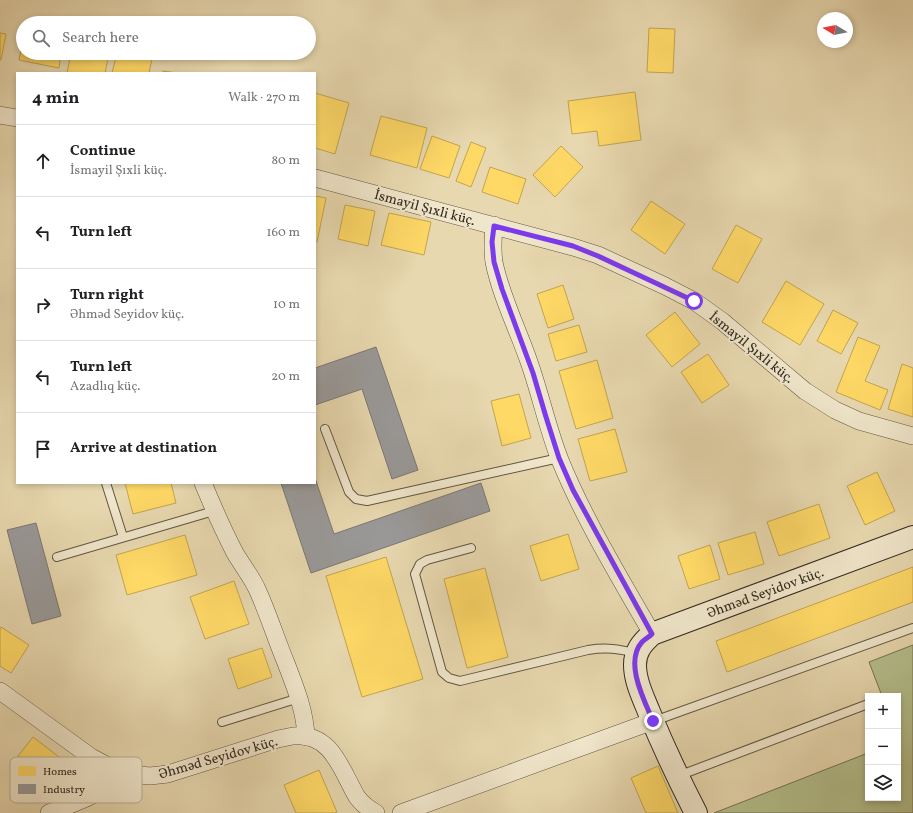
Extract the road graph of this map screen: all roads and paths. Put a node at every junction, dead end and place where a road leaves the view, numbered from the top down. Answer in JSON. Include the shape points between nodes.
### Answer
{"nodes":[{"id":1,"x":0,"y":116,"type":"edge"},
{"id":2,"x":16,"y":118,"type":"edge"},
{"id":3,"x":316,"y":178,"type":"edge"},
{"id":4,"x":494,"y":226,"type":"junction"},
{"id":5,"x":325,"y":429,"type":"dead end"},
{"id":6,"x":913,"y":436,"type":"edge"},
{"id":7,"x":559,"y":458,"type":"junction"},
{"id":8,"x":106,"y":484,"type":"edge"},
{"id":9,"x":203,"y":484,"type":"edge"},
{"id":10,"x":214,"y":511,"type":"junction"},
{"id":11,"x":123,"y":538,"type":"junction"},
{"id":12,"x":913,"y":538,"type":"edge"},
{"id":13,"x":471,"y":548,"type":"dead end"},
{"id":14,"x":57,"y":557,"type":"dead end"},
{"id":15,"x":913,"y":628,"type":"edge"},
{"id":16,"x":652,"y":634,"type":"junction"},
{"id":17,"x":636,"y":659,"type":"junction"},
{"id":18,"x":0,"y":691,"type":"edge"},
{"id":19,"x":299,"y":698,"type":"junction"},
{"id":20,"x":865,"y":705,"type":"edge"},
{"id":21,"x":653,"y":721,"type":"junction"},
{"id":22,"x":222,"y":722,"type":"dead end"},
{"id":23,"x":306,"y":736,"type":"junction"},
{"id":24,"x":91,"y":757,"type":"edge"},
{"id":25,"x":142,"y":775,"type":"edge"},
{"id":26,"x":678,"y":776,"type":"junction"},
{"id":27,"x":74,"y":803,"type":"edge"},
{"id":28,"x":49,"y":813,"type":"edge"},
{"id":29,"x":376,"y":813,"type":"edge"},
{"id":30,"x":401,"y":813,"type":"edge"},
{"id":31,"x":696,"y":813,"type":"edge"}],
"edges":[{"from":1,"to":2,"type":"street"},
{"from":3,"to":4,"type":"street","name":"İsmayil Şıxli küç."},
{"from":4,"to":6,"type":"street","name":"İsmayil Şıxli küç.","via":[[573,246],[665,286],[694,301],[722,321],[805,391],[835,410],[859,421]]},
{"from":4,"to":7,"type":"street","via":[[494,262],[533,373]]},
{"from":5,"to":7,"type":"lane","via":[[349,492],[356,499],[367,501]]},
{"from":7,"to":16,"type":"street","via":[[573,490]]},
{"from":8,"to":11,"type":"lane"},
{"from":9,"to":10,"type":"street"},
{"from":10,"to":11,"type":"lane"},
{"from":10,"to":19,"type":"street","via":[[258,591]]},
{"from":11,"to":14,"type":"lane"},
{"from":12,"to":16,"type":"street","name":"Əhməd Seyidov küç."},
{"from":13,"to":17,"type":"lane","via":[[427,560],[420,564],[415,574],[442,672],[449,678],[460,682],[603,648],[617,648]]},
{"from":15,"to":21,"type":"lane"},
{"from":16,"to":17,"type":"street","name":"Əhməd Seyidov küç.","via":[[642,642]]},
{"from":17,"to":21,"type":"street","via":[[640,689]]},
{"from":18,"to":24,"type":"street","name":"Əhməd Seyidov küç."},
{"from":19,"to":22,"type":"lane"},
{"from":19,"to":23,"type":"street"},
{"from":20,"to":26,"type":"lane"},
{"from":21,"to":26,"type":"street"},
{"from":21,"to":30,"type":"street"},
{"from":23,"to":25,"type":"street","name":"Əhməd Seyidov küç.","via":[[278,739],[168,774]]},
{"from":23,"to":29,"type":"street","via":[[320,741],[330,751],[358,798]]},
{"from":26,"to":31,"type":"street"},
{"from":27,"to":28,"type":"street"}]}
